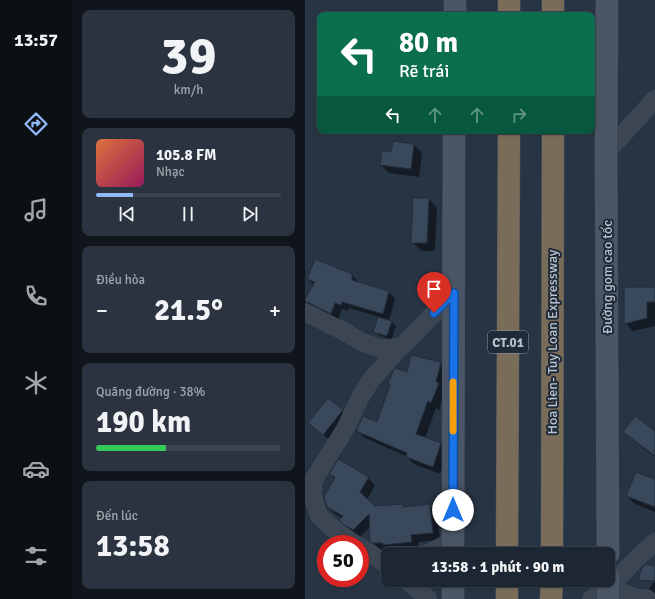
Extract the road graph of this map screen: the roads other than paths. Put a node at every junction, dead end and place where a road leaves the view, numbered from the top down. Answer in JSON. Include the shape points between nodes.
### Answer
{"nodes":[{"id":1,"x":455,"y":0,"type":"edge"},
{"id":2,"x":509,"y":0,"type":"edge"},
{"id":3,"x":553,"y":0,"type":"edge"},
{"id":4,"x":607,"y":0,"type":"edge"},
{"id":5,"x":455,"y":12,"type":"edge"},
{"id":6,"x":509,"y":12,"type":"edge"},
{"id":7,"x":553,"y":12,"type":"edge"},
{"id":8,"x":655,"y":99,"type":"edge"},
{"id":9,"x":454,"y":134,"type":"edge"},
{"id":10,"x":509,"y":134,"type":"edge"},
{"id":11,"x":553,"y":134,"type":"edge"},
{"id":12,"x":606,"y":153,"type":"junction"},
{"id":13,"x":454,"y":293,"type":"junction"},
{"id":14,"x":305,"y":312,"type":"edge"},
{"id":15,"x":399,"y":347,"type":"junction"},
{"id":16,"x":342,"y":535,"type":"edge"},
{"id":17,"x":655,"y":542,"type":"edge"},
{"id":18,"x":453,"y":547,"type":"edge"},
{"id":19,"x":507,"y":547,"type":"edge"},
{"id":20,"x":552,"y":547,"type":"edge"},
{"id":21,"x":608,"y":547,"type":"edge"},
{"id":22,"x":369,"y":553,"type":"edge"},
{"id":23,"x":381,"y":560,"type":"edge"},
{"id":24,"x":415,"y":587,"type":"edge"},
{"id":25,"x":453,"y":587,"type":"edge"},
{"id":26,"x":507,"y":587,"type":"edge"},
{"id":27,"x":551,"y":587,"type":"edge"},
{"id":28,"x":604,"y":591,"type":"edge"},
{"id":29,"x":428,"y":599,"type":"edge"},
{"id":30,"x":453,"y":599,"type":"edge"},
{"id":31,"x":507,"y":599,"type":"edge"},
{"id":32,"x":551,"y":599,"type":"edge"},
{"id":33,"x":647,"y":599,"type":"edge"}],
"edges":[{"from":1,"to":5,"type":"main road"},
{"from":2,"to":6,"type":"highway"},
{"from":3,"to":7,"type":"highway"},
{"from":4,"to":12,"type":"main road","name":"Đường gom cao tốc"},
{"from":8,"to":12,"type":"street"},
{"from":9,"to":13,"type":"main road"},
{"from":10,"to":19,"type":"highway","number":"CT.01"},
{"from":11,"to":20,"type":"highway","name":"Hoa Lien- Tuy Loan Expressway"},
{"from":12,"to":21,"type":"main road","name":"Đường gom cao tốc"},
{"from":13,"to":15,"type":"street"},
{"from":13,"to":18,"type":"main road"},
{"from":14,"to":15,"type":"street","via":[[362,342],[381,349]]},
{"from":15,"to":16,"type":"street","via":[[371,380],[314,479],[312,494],[319,516]]},
{"from":17,"to":28,"type":"street"},
{"from":22,"to":23,"type":"street"},
{"from":24,"to":29,"type":"street"},
{"from":25,"to":30,"type":"main road"},
{"from":26,"to":31,"type":"highway"},
{"from":27,"to":32,"type":"highway"},
{"from":28,"to":33,"type":"street"}]}
